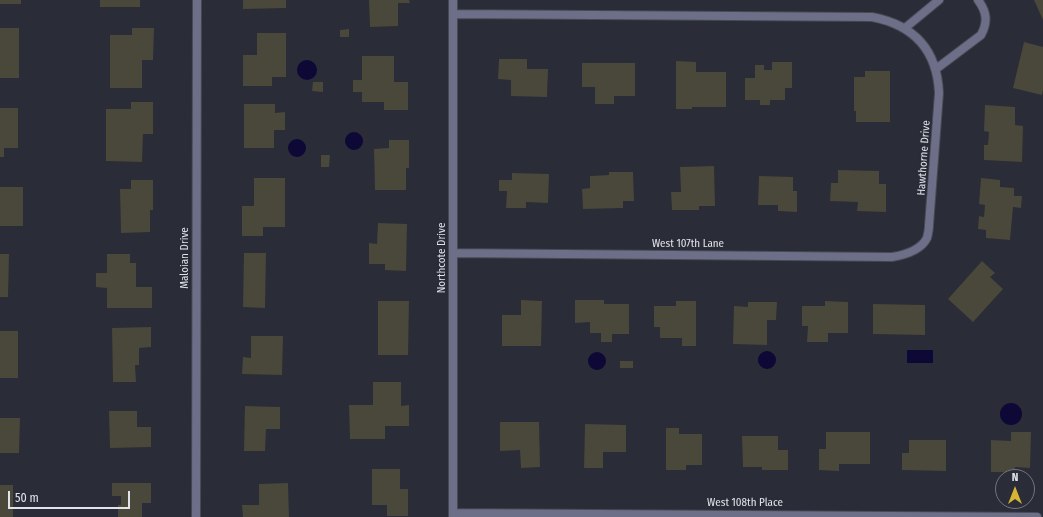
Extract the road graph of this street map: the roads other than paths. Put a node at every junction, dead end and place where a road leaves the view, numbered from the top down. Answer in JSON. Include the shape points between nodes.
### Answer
{"nodes":[{"id":1,"x":197,"y":0,"type":"edge"},
{"id":2,"x":453,"y":0,"type":"edge"},
{"id":3,"x":940,"y":0,"type":"edge"},
{"id":4,"x":978,"y":0,"type":"edge"},
{"id":5,"x":453,"y":14,"type":"junction"},
{"id":6,"x":905,"y":28,"type":"junction"},
{"id":7,"x":936,"y":69,"type":"junction"},
{"id":8,"x":921,"y":246,"type":"joint"},
{"id":9,"x":453,"y":253,"type":"junction"},
{"id":10,"x":453,"y":515,"type":"edge"},
{"id":11,"x":897,"y":516,"type":"edge"},
{"id":12,"x":196,"y":517,"type":"edge"},
{"id":13,"x":1037,"y":517,"type":"edge"}],
"edges":[{"from":1,"to":12,"type":"street","name":"Maloian Drive"},
{"from":2,"to":5,"type":"street","name":"Northcote Drive"},
{"from":3,"to":6,"type":"street"},
{"from":4,"to":7,"type":"street","via":[[986,16],[985,28],[981,35]]},
{"from":5,"to":6,"type":"street","name":"Hawthorne Drive","via":[[867,17],[883,19]]},
{"from":5,"to":9,"type":"street","name":"Northcote Drive"},
{"from":6,"to":7,"type":"street","name":"Hawthorne Drive","via":[[923,44]]},
{"from":7,"to":8,"type":"street","name":"Hawthorne Drive","via":[[939,93],[930,225]]},
{"from":8,"to":9,"type":"street","name":"West 107th Lane","via":[[903,255],[892,257]]},
{"from":9,"to":10,"type":"street","name":"Northcote Drive"},
{"from":10,"to":11,"type":"street","name":"West 108th Place"},
{"from":11,"to":13,"type":"street","name":"West 108th Place"}]}
